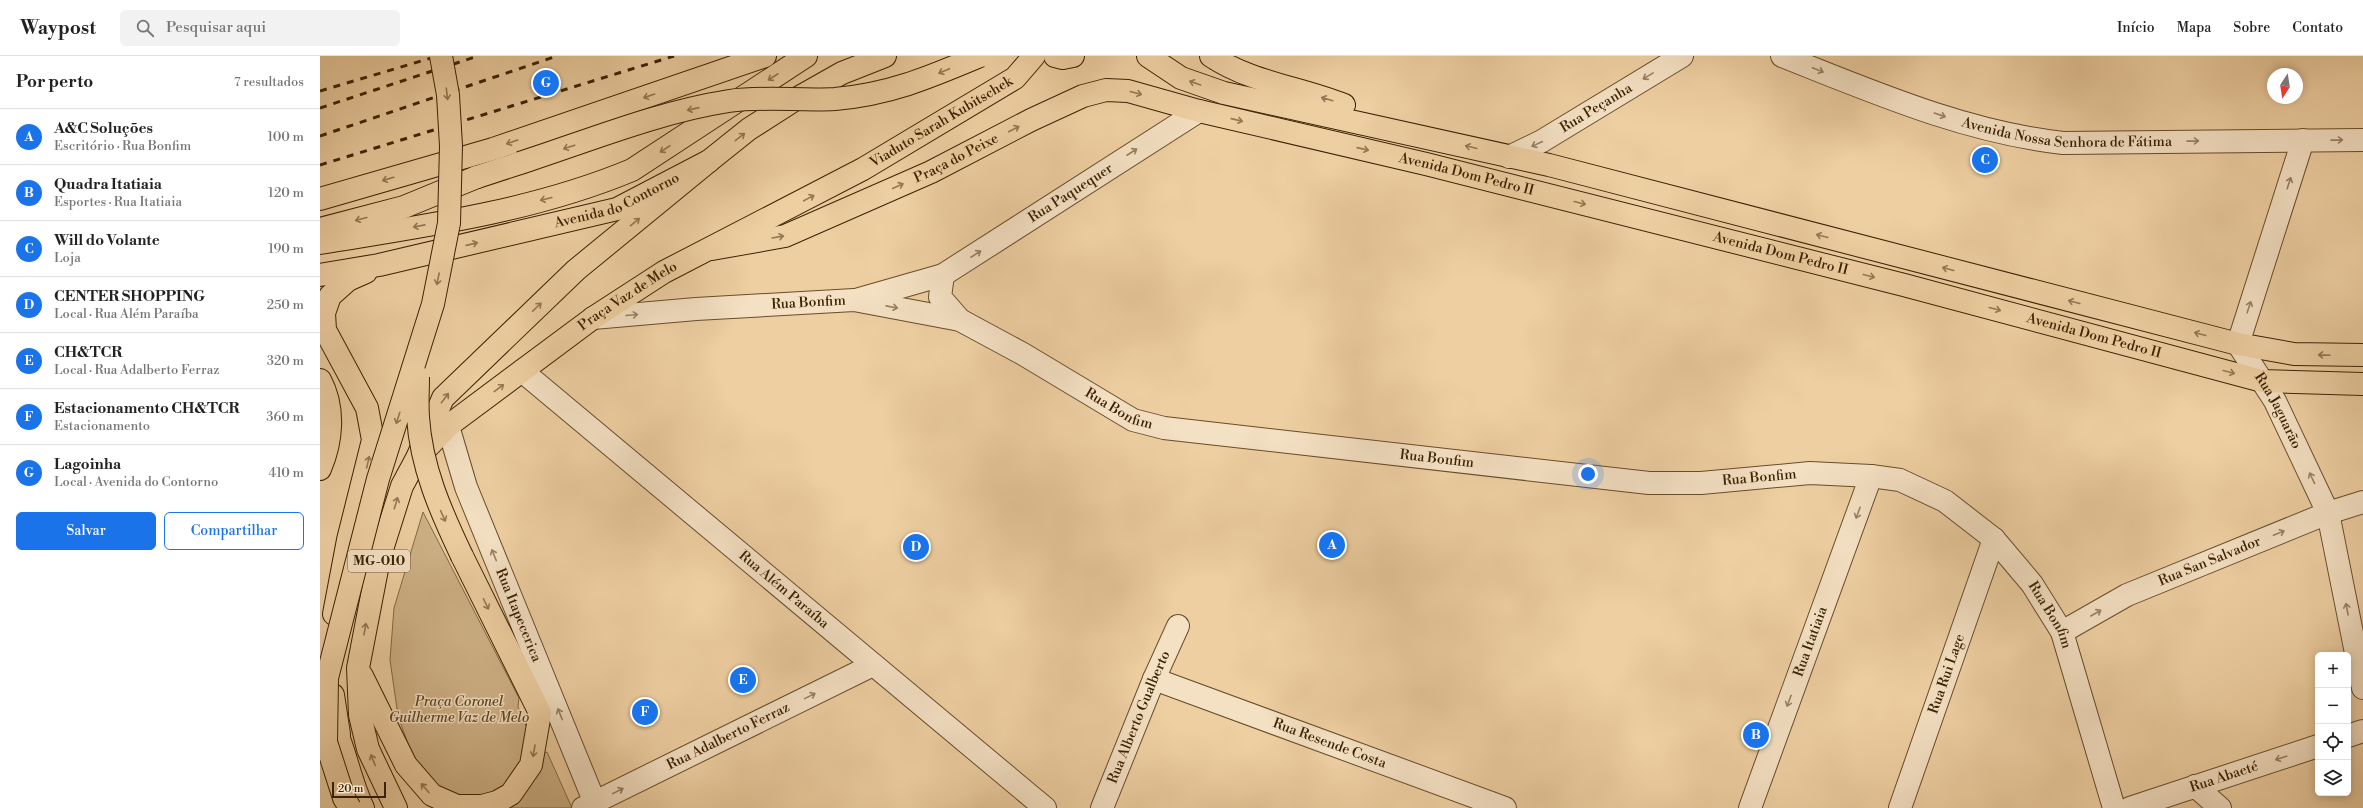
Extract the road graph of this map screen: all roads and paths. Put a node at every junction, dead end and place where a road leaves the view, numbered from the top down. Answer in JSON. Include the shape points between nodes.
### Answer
{"nodes":[{"id":1,"x":441,"y":56,"type":"edge"},
{"id":2,"x":765,"y":56,"type":"edge"},
{"id":3,"x":806,"y":56,"type":"edge"},
{"id":4,"x":885,"y":56,"type":"edge"},
{"id":5,"x":980,"y":56,"type":"edge"},
{"id":6,"x":1034,"y":56,"type":"edge"},
{"id":7,"x":1055,"y":56,"type":"edge"},
{"id":8,"x":1073,"y":56,"type":"edge"},
{"id":9,"x":1148,"y":56,"type":"edge"},
{"id":10,"x":1211,"y":56,"type":"edge"},
{"id":11,"x":1682,"y":56,"type":"edge"},
{"id":12,"x":1782,"y":56,"type":"edge"},
{"id":13,"x":1199,"y":111,"type":"junction"},
{"id":14,"x":1415,"y":134,"type":"junction"},
{"id":15,"x":2303,"y":140,"type":"junction"},
{"id":16,"x":2363,"y":140,"type":"edge"},
{"id":17,"x":1509,"y":156,"type":"junction"},
{"id":18,"x":709,"y":161,"type":"junction"},
{"id":19,"x":863,"y":170,"type":"joint"},
{"id":20,"x":477,"y":177,"type":"junction"},
{"id":21,"x":320,"y":199,"type":"edge"},
{"id":22,"x":320,"y":212,"type":"edge"},
{"id":23,"x":320,"y":229,"type":"edge"},
{"id":24,"x":320,"y":243,"type":"edge"},
{"id":25,"x":712,"y":249,"type":"junction"},
{"id":26,"x":379,"y":265,"type":"junction"},
{"id":27,"x":320,"y":275,"type":"edge"},
{"id":28,"x":943,"y":275,"type":"junction"},
{"id":29,"x":854,"y":300,"type":"junction"},
{"id":30,"x":593,"y":318,"type":"junction"},
{"id":31,"x":960,"y":320,"type":"junction"},
{"id":32,"x":2238,"y":344,"type":"junction"},
{"id":33,"x":418,"y":354,"type":"junction"},
{"id":34,"x":2363,"y":355,"type":"edge"},
{"id":35,"x":522,"y":371,"type":"junction"},
{"id":36,"x":320,"y":380,"type":"edge"},
{"id":37,"x":2262,"y":381,"type":"junction"},
{"id":38,"x":2363,"y":384,"type":"edge"},
{"id":39,"x":448,"y":426,"type":"junction"},
{"id":40,"x":416,"y":458,"type":"junction"},
{"id":41,"x":320,"y":469,"type":"edge"},
{"id":42,"x":1871,"y":476,"type":"junction"},
{"id":43,"x":2363,"y":502,"type":"edge"},
{"id":44,"x":2328,"y":513,"type":"junction"},
{"id":45,"x":1994,"y":539,"type":"junction"},
{"id":46,"x":1178,"y":626,"type":"dead end"},
{"id":47,"x":2062,"y":632,"type":"junction"},
{"id":48,"x":873,"y":665,"type":"junction"},
{"id":49,"x":358,"y":668,"type":"junction"},
{"id":50,"x":1154,"y":679,"type":"junction"},
{"id":51,"x":2363,"y":688,"type":"edge"},
{"id":52,"x":320,"y":698,"type":"edge"},
{"id":53,"x":540,"y":713,"type":"junction"},
{"id":54,"x":2363,"y":731,"type":"edge"},
{"id":55,"x":339,"y":734,"type":"junction"},
{"id":56,"x":2351,"y":735,"type":"edge"},
{"id":57,"x":2315,"y":747,"type":"edge"},
{"id":58,"x":2195,"y":786,"type":"junction"},
{"id":59,"x":592,"y":806,"type":"edge"},
{"id":60,"x":350,"y":808,"type":"edge"},
{"id":61,"x":363,"y":808,"type":"edge"},
{"id":62,"x":396,"y":808,"type":"edge"},
{"id":63,"x":1045,"y":808,"type":"edge"},
{"id":64,"x":1102,"y":808,"type":"edge"},
{"id":65,"x":1505,"y":808,"type":"edge"},
{"id":66,"x":1750,"y":808,"type":"edge"},
{"id":67,"x":1900,"y":808,"type":"edge"},
{"id":68,"x":2114,"y":808,"type":"edge"},
{"id":69,"x":2130,"y":808,"type":"edge"},
{"id":70,"x":2220,"y":808,"type":"edge"}],
"edges":[{"from":1,"to":33,"type":"main road","one_way":true,"bridge":true,"via":[[448,95],[451,146],[449,222],[433,304]]},
{"from":2,"to":21,"type":"main road","one_way":true,"via":[[493,149]]},
{"from":3,"to":24,"type":"main road","name":"Avenida do Contorno","one_way":true,"via":[[632,170],[604,182],[495,212]]},
{"from":18,"to":4,"type":"main road","name":"Avenida do Contorno","one_way":true,"via":[[749,129],[796,99],[842,73]]},
{"from":5,"to":20,"type":"main road","one_way":true,"bridge":true,"via":[[918,83],[890,90],[835,98],[730,101],[663,116]]},
{"from":6,"to":19,"type":"main road","name":"Viaduto Sarah Kubitschek","via":[[1015,78]]},
{"from":7,"to":8,"type":"main road"},
{"from":14,"to":9,"type":"main road","name":"Avenida Dom Pedro II","one_way":true,"via":[[1224,92],[1181,78]]},
{"from":14,"to":10,"type":"main road","one_way":true,"via":[[1337,102],[1268,83],[1229,67]]},
{"from":11,"to":17,"type":"street","name":"Rua Peçanha","one_way":true,"via":[[1542,141]]},
{"from":12,"to":15,"type":"street","name":"Avenida Nossa Senhora de Fátima","one_way":true,"via":[[1852,84],[1968,124],[2023,138],[2063,143]]},
{"from":25,"to":13,"type":"main road","name":"Praça do Peixe","one_way":true,"via":[[785,236],[931,172],[1030,120],[1083,96],[1106,90],[1128,91]]},
{"from":28,"to":13,"type":"street","name":"Rua Paquequer","one_way":true},
{"from":13,"to":37,"type":"main road","name":"Avenida Dom Pedro II","one_way":true,"via":[[1426,164],[1904,284]]},
{"from":17,"to":14,"type":"main road","name":"Avenida Dom Pedro II","one_way":true},
{"from":15,"to":16,"type":"street","name":"Avenida Nossa Senhora de Fátima","one_way":true},
{"from":32,"to":15,"type":"street","one_way":true},
{"from":32,"to":17,"type":"main road","name":"Avenida Dom Pedro II","one_way":true},
{"from":26,"to":18,"type":"main road","name":"Avenida do Contorno","one_way":true,"via":[[617,208]]},
{"from":40,"to":18,"type":"main road","one_way":true,"via":[[443,398],[576,270]]},
{"from":25,"to":19,"type":"main road","name":"Praça Vaz de Melo","one_way":true},
{"from":20,"to":22,"type":"main road"},
{"from":20,"to":23,"type":"main road","one_way":true,"via":[[404,207]]},
{"from":25,"to":30,"type":"main road","name":"Praça Vaz de Melo","via":[[664,272]]},
{"from":26,"to":27,"type":"main road","name":"Avenida do Contorno"},
{"from":55,"to":26,"type":"main road","one_way":true,"via":[[329,671],[329,639],[348,540],[373,440],[367,408],[325,330],[324,313],[330,296],[348,280]]},
{"from":28,"to":29,"type":"street","name":"Rua Paquequer"},
{"from":28,"to":31,"type":"street","via":[[940,297]]},
{"from":30,"to":29,"type":"street","name":"Rua Bonfim","one_way":true},
{"from":29,"to":31,"type":"street","name":"Rua Bonfim","one_way":true},
{"from":30,"to":35,"type":"main road","name":"Praça Vaz de Melo"},
{"from":31,"to":42,"type":"street","name":"Rua Bonfim","via":[[1023,354],[1133,420],[1164,428],[1648,483],[1702,483],[1810,473]]},
{"from":34,"to":32,"type":"main road","name":"Avenida Dom Pedro II","one_way":true,"via":[[2294,354]]},
{"from":32,"to":37,"type":"street","name":"Rua Jaguarão"},
{"from":33,"to":53,"type":"main road","one_way":true,"bridge":true,"via":[[418,417],[426,470],[441,513]]},
{"from":33,"to":60,"type":"main road","one_way":true,"bridge":true,"via":[[378,479],[327,678],[326,742],[344,798]]},
{"from":39,"to":35,"type":"main road","name":"Praça Vaz de Melo","one_way":true},
{"from":35,"to":48,"type":"street","name":"Rua Além Paraíba"},
{"from":36,"to":41,"type":"main road","via":[[330,421],[327,452]]},
{"from":37,"to":38,"type":"main road","name":"Avenida Dom Pedro II"},
{"from":44,"to":37,"type":"street","name":"Rua Jaguarão","one_way":true,"via":[[2275,401]]},
{"from":39,"to":40,"type":"main road","name":"Praça Vaz de Melo"},
{"from":59,"to":39,"type":"street","name":"Rua Itapecerica","one_way":true,"via":[[466,487]]},
{"from":49,"to":40,"type":"main road","number":"MG-010","one_way":true,"via":[[379,559],[402,486]]},
{"from":42,"to":45,"type":"street","name":"Rua Bonfim","via":[[1900,480],[1945,501]]},
{"from":42,"to":66,"type":"street","name":"Rua Itatiaia","one_way":true},
{"from":43,"to":44,"type":"street","name":"Rua San Salvador"},
{"from":47,"to":44,"type":"street","name":"Rua San Salvador","one_way":true,"via":[[2127,595]]},
{"from":51,"to":44,"type":"street","name":"Rua Jaguarão","one_way":true},
{"from":45,"to":47,"type":"street","name":"Rua Bonfim","via":[[2032,584]]},
{"from":45,"to":67,"type":"street","name":"Rua Rui Lage"},
{"from":46,"to":50,"type":"street","name":"Rua Alberto Gualberto"},
{"from":47,"to":68,"type":"street","name":"Rua Bonfim"},
{"from":59,"to":48,"type":"street","name":"Rua Adalberto Ferraz","one_way":true},
{"from":48,"to":63,"type":"street","name":"Rua Além Paraíba"},
{"from":53,"to":49,"type":"main road","one_way":true,"via":[[531,765],[511,794],[497,802],[482,806],[457,806],[432,795],[406,765]]},
{"from":62,"to":49,"type":"main road","number":"MG-010","one_way":true,"via":[[368,749],[360,715]]},
{"from":50,"to":64,"type":"street","name":"Rua Alberto Gualberto"},
{"from":50,"to":65,"type":"street","name":"Rua Resende Costa"},
{"from":52,"to":55,"type":"main road"},
{"from":53,"to":59,"type":"street"},
{"from":54,"to":56,"type":"street"},
{"from":55,"to":61,"type":"main road","via":[[354,789]]},
{"from":57,"to":58,"type":"street","name":"Rua Abaeté","one_way":true},
{"from":58,"to":69,"type":"street","name":"Rua Abaeté"},
{"from":58,"to":70,"type":"street"}]}
